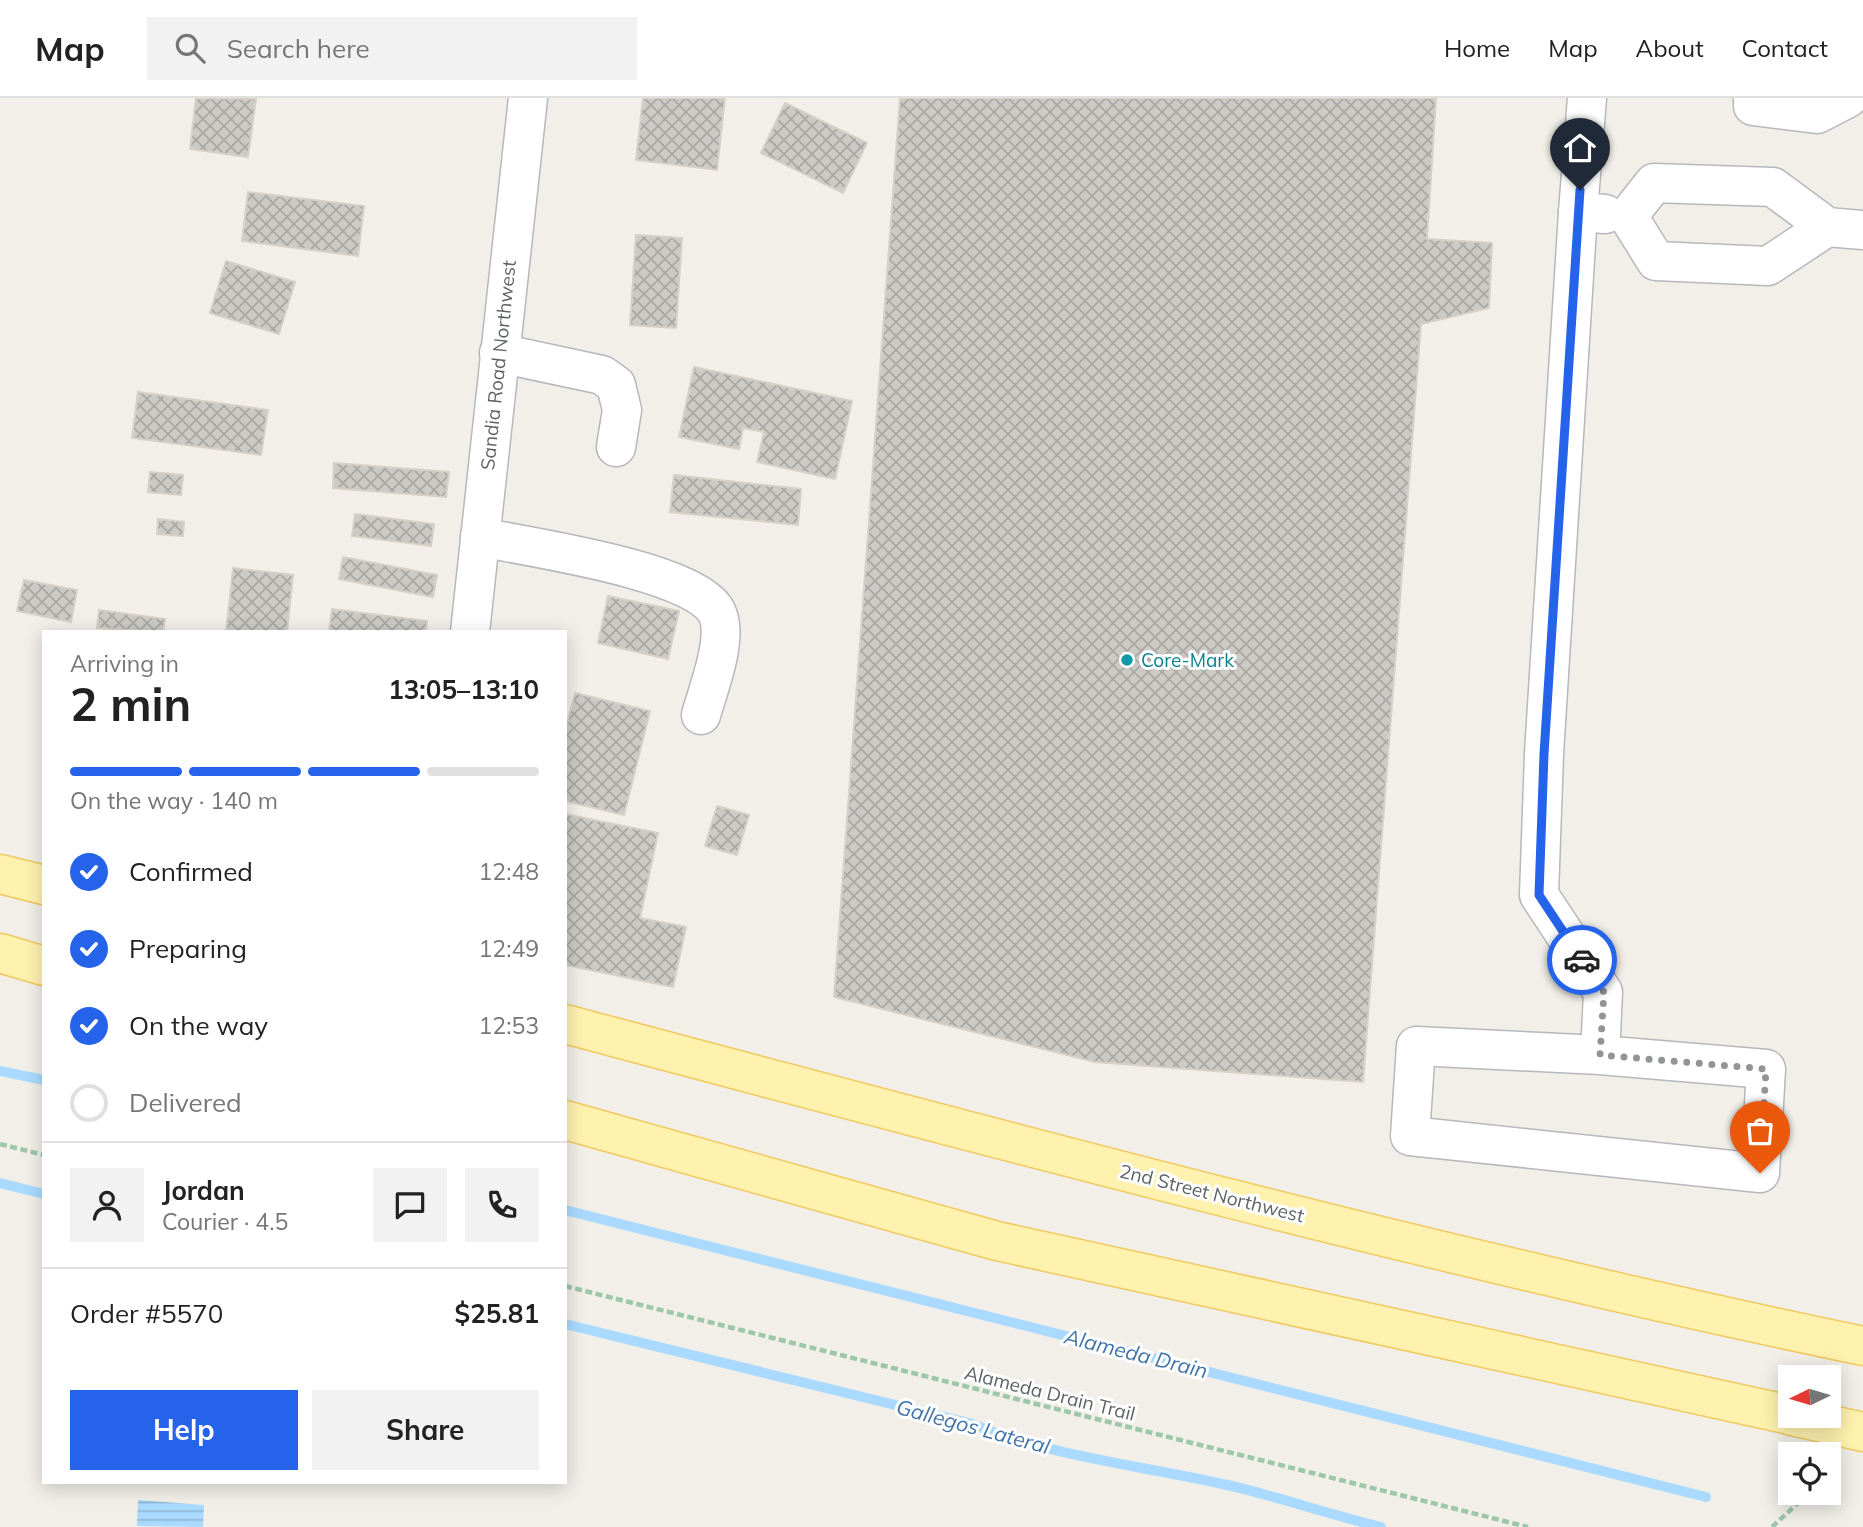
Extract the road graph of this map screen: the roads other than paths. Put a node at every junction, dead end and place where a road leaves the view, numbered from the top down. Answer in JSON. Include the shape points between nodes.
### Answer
{"nodes":[{"id":1,"x":528,"y":98,"type":"edge"},
{"id":2,"x":1587,"y":98,"type":"edge"},
{"id":3,"x":1753,"y":98,"type":"edge"},
{"id":4,"x":1848,"y":98,"type":"edge"},
{"id":5,"x":1578,"y":212,"type":"junction"},
{"id":6,"x":1628,"y":216,"type":"junction"},
{"id":7,"x":1845,"y":229,"type":"edge"},
{"id":8,"x":499,"y":353,"type":"junction"},
{"id":9,"x":616,"y":447,"type":"dead end"},
{"id":10,"x":480,"y":537,"type":"junction"},
{"id":11,"x":470,"y":630,"type":"edge"},
{"id":12,"x":701,"y":715,"type":"dead end"},
{"id":13,"x":0,"y":874,"type":"edge"},
{"id":14,"x":42,"y":884,"type":"edge"},
{"id":15,"x":0,"y":953,"type":"edge"},
{"id":16,"x":42,"y":965,"type":"edge"},
{"id":17,"x":567,"y":1025,"type":"edge"},
{"id":18,"x":1600,"y":1055,"type":"junction"},
{"id":19,"x":567,"y":1121,"type":"edge"},
{"id":20,"x":1863,"y":1346,"type":"edge"},
{"id":21,"x":1778,"y":1412,"type":"edge"},
{"id":22,"x":1841,"y":1427,"type":"edge"},
{"id":23,"x":1863,"y":1432,"type":"edge"}],
"edges":[{"from":1,"to":8,"type":"street","name":"Sandia Road Northwest"},
{"from":2,"to":5,"type":"street"},
{"from":3,"to":4,"type":"street","via":[[1753,106],[1817,114]]},
{"from":5,"to":6,"type":"street"},
{"from":5,"to":18,"type":"street","via":[[1539,895],[1604,992]]},
{"from":6,"to":7,"type":"street","via":[[1654,183],[1773,187]]},
{"from":6,"to":7,"type":"street","via":[[1657,261],[1768,266]]},
{"from":8,"to":9,"type":"street","via":[[601,375],[616,385],[622,410]]},
{"from":8,"to":10,"type":"street","name":"Sandia Road Northwest"},
{"from":10,"to":11,"type":"street","name":"Sandia Road Northwest"},
{"from":10,"to":12,"type":"street","via":[[592,559],[682,584],[704,597],[717,612],[719,654]]},
{"from":13,"to":14,"type":"main road"},
{"from":15,"to":16,"type":"main road"},
{"from":17,"to":20,"type":"main road","name":"2nd Street Northwest","via":[[1072,1158],[1608,1291]]},
{"from":18,"to":18,"type":"street","via":[[1416,1046],[1410,1136],[1760,1173],[1766,1069]]},
{"from":19,"to":21,"type":"main road","via":[[996,1241]]},
{"from":22,"to":23,"type":"main road"}]}
